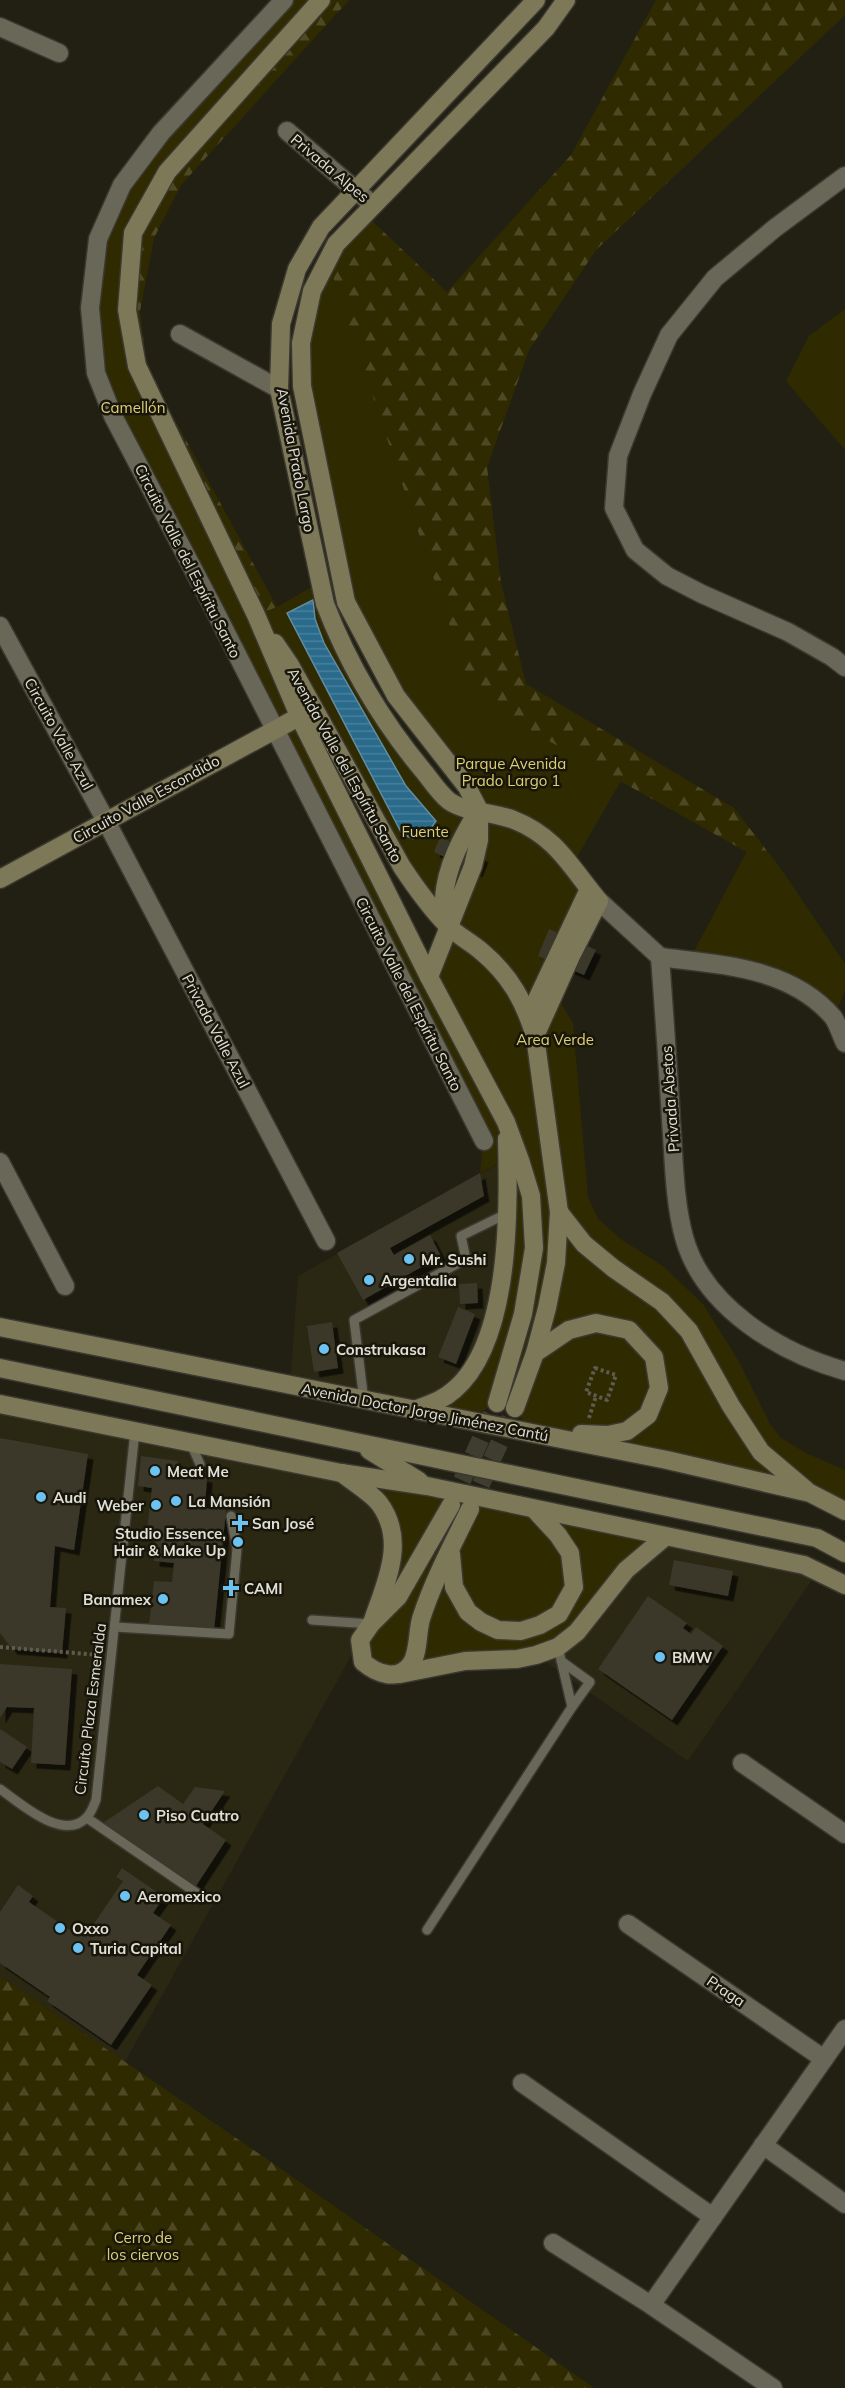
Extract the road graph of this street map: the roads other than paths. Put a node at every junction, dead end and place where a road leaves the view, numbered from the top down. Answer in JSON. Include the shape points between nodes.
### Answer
{"nodes":[{"id":1,"x":284,"y":0,"type":"edge"},
{"id":2,"x":321,"y":0,"type":"edge"},
{"id":3,"x":537,"y":0,"type":"edge"},
{"id":4,"x":559,"y":3,"type":"edge"},
{"id":5,"x":0,"y":27,"type":"edge"},
{"id":6,"x":59,"y":53,"type":"dead end"},
{"id":7,"x":287,"y":131,"type":"dead end"},
{"id":8,"x":845,"y":176,"type":"edge"},
{"id":9,"x":356,"y":189,"type":"junction"},
{"id":10,"x":373,"y":205,"type":"junction"},
{"id":11,"x":180,"y":334,"type":"dead end"},
{"id":12,"x":279,"y":389,"type":"junction"},
{"id":13,"x":310,"y":425,"type":"junction"},
{"id":14,"x":289,"y":431,"type":"junction"},
{"id":15,"x":256,"y":615,"type":"junction"},
{"id":16,"x":0,"y":626,"type":"edge"},
{"id":17,"x":5,"y":650,"type":"edge"},
{"id":18,"x":845,"y":667,"type":"edge"},
{"id":19,"x":296,"y":719,"type":"junction"},
{"id":20,"x":274,"y":730,"type":"junction"},
{"id":21,"x":479,"y":810,"type":"junction"},
{"id":22,"x":106,"y":821,"type":"junction"},
{"id":23,"x":0,"y":879,"type":"edge"},
{"id":24,"x":594,"y":895,"type":"junction"},
{"id":25,"x":449,"y":927,"type":"junction"},
{"id":26,"x":660,"y":957,"type":"junction"},
{"id":27,"x":429,"y":977,"type":"junction"},
{"id":28,"x":529,"y":1016,"type":"junction"},
{"id":29,"x":535,"y":1036,"type":"junction"},
{"id":30,"x":845,"y":1042,"type":"edge"},
{"id":31,"x":506,"y":1122,"type":"junction"},
{"id":32,"x":484,"y":1141,"type":"dead end"},
{"id":33,"x":0,"y":1162,"type":"edge"},
{"id":34,"x":559,"y":1212,"type":"junction"},
{"id":35,"x":508,"y":1213,"type":"junction"},
{"id":36,"x":326,"y":1241,"type":"dead end"},
{"id":37,"x":65,"y":1286,"type":"dead end"},
{"id":38,"x":0,"y":1327,"type":"edge"},
{"id":39,"x":535,"y":1353,"type":"junction"},
{"id":40,"x":0,"y":1368,"type":"edge"},
{"id":41,"x":845,"y":1371,"type":"edge"},
{"id":42,"x":364,"y":1401,"type":"junction"},
{"id":43,"x":497,"y":1403,"type":"tunnel mouth"},
{"id":44,"x":0,"y":1404,"type":"edge"},
{"id":45,"x":515,"y":1408,"type":"tunnel mouth"},
{"id":46,"x":415,"y":1409,"type":"junction"},
{"id":47,"x":135,"y":1431,"type":"junction"},
{"id":48,"x":531,"y":1433,"type":"junction"},
{"id":49,"x":189,"y":1441,"type":"junction"},
{"id":50,"x":357,"y":1443,"type":"junction"},
{"id":51,"x":200,"y":1464,"type":"dead end"},
{"id":52,"x":341,"y":1473,"type":"junction"},
{"id":53,"x":427,"y":1486,"type":"junction"},
{"id":54,"x":810,"y":1493,"type":"junction"},
{"id":55,"x":451,"y":1505,"type":"tunnel mouth"},
{"id":56,"x":470,"y":1509,"type":"tunnel mouth"},
{"id":57,"x":534,"y":1509,"type":"junction"},
{"id":58,"x":845,"y":1511,"type":"edge"},
{"id":59,"x":231,"y":1516,"type":"dead end"},
{"id":60,"x":665,"y":1536,"type":"junction"},
{"id":61,"x":450,"y":1549,"type":"junction"},
{"id":62,"x":845,"y":1553,"type":"edge"},
{"id":63,"x":845,"y":1585,"type":"edge"},
{"id":64,"x":312,"y":1620,"type":"dead end"},
{"id":65,"x":371,"y":1624,"type":"junction"},
{"id":66,"x":115,"y":1627,"type":"junction"},
{"id":67,"x":560,"y":1654,"type":"junction"},
{"id":68,"x":400,"y":1674,"type":"junction"},
{"id":69,"x":572,"y":1707,"type":"junction"},
{"id":70,"x":742,"y":1763,"type":"dead end"},
{"id":71,"x":0,"y":1789,"type":"edge"},
{"id":72,"x":87,"y":1818,"type":"junction"},
{"id":73,"x":845,"y":1834,"type":"edge"},
{"id":74,"x":198,"y":1894,"type":"dead end"},
{"id":75,"x":628,"y":1924,"type":"dead end"},
{"id":76,"x":427,"y":1930,"type":"dead end"},
{"id":77,"x":845,"y":2029,"type":"edge"},
{"id":78,"x":824,"y":2059,"type":"junction"},
{"id":79,"x":522,"y":2083,"type":"dead end"},
{"id":80,"x":763,"y":2145,"type":"junction"},
{"id":81,"x":845,"y":2204,"type":"edge"},
{"id":82,"x":713,"y":2217,"type":"junction"},
{"id":83,"x":553,"y":2243,"type":"dead end"},
{"id":84,"x":651,"y":2306,"type":"junction"},
{"id":85,"x":773,"y":2388,"type":"edge"}],
"edges":[{"from":1,"to":20,"type":"street","name":"Circuito Valle del Espíritu Santo","via":[[161,133],[122,185],[98,239],[90,308],[96,373],[113,416]]},
{"from":2,"to":15,"type":"main road","name":"Avenida Valle del Espíritu Santo","via":[[167,172],[133,233],[127,310],[138,366]]},
{"from":3,"to":9,"type":"main road","name":"Avenida Prado Largo"},
{"from":4,"to":10,"type":"main road","name":"Avenida Prado Largo","via":[[546,28]]},
{"from":5,"to":6,"type":"street"},
{"from":7,"to":9,"type":"street","name":"Privada Alpes"},
{"from":8,"to":18,"type":"street","via":[[715,278],[669,335],[618,456],[614,508],[635,550],[667,576],[788,632]]},
{"from":9,"to":10,"type":"street","name":"Privada Alpes"},
{"from":9,"to":12,"type":"main road","name":"Avenida Prado Largo","via":[[321,227],[297,269],[281,324]]},
{"from":10,"to":13,"type":"main road","name":"Avenida Prado Largo","via":[[336,244],[312,291],[301,344],[302,386]]},
{"from":11,"to":12,"type":"street"},
{"from":12,"to":14,"type":"main road","name":"Avenida Prado Largo"},
{"from":13,"to":14,"type":"main road"},
{"from":13,"to":21,"type":"main road","name":"Avenida Prado Largo","via":[[346,602],[396,696],[468,787]]},
{"from":14,"to":21,"type":"main road","name":"Avenida Prado Largo","via":[[325,604],[336,633],[397,739],[448,800],[461,808]]},
{"from":15,"to":19,"type":"main road","name":"Avenida Valle del Espíritu Santo"},
{"from":15,"to":25,"type":"main road","name":"Avenida Valle del Espíritu Santo","via":[[290,665],[402,867]]},
{"from":16,"to":17,"type":"street","name":"Circuito Valle Azul"},
{"from":17,"to":22,"type":"street","name":"Circuito Valle Azul"},
{"from":19,"to":20,"type":"main road","name":"Circuito Valle Escondido"},
{"from":19,"to":27,"type":"main road","name":"Avenida Valle del Espíritu Santo"},
{"from":20,"to":22,"type":"main road","name":"Circuito Valle Escondido"},
{"from":20,"to":32,"type":"street","name":"Circuito Valle del Espíritu Santo"},
{"from":21,"to":24,"type":"main road","name":"Avenida Prado Largo","via":[[514,820],[545,836],[573,864]]},
{"from":21,"to":25,"type":"main road","via":[[447,878],[443,900]]},
{"from":22,"to":23,"type":"main road","name":"Circuito Valle Escondido"},
{"from":22,"to":36,"type":"street","name":"Privada Valle Azul"},
{"from":24,"to":26,"type":"street","name":"Avenida Prado Largo"},
{"from":24,"to":28,"type":"main road"},
{"from":24,"to":29,"type":"main road"},
{"from":25,"to":27,"type":"main road"},
{"from":25,"to":28,"type":"main road","name":"Avenida Valle del Espíritu Santo","via":[[513,982]]},
{"from":26,"to":30,"type":"street","via":[[756,971],[799,988],[834,1018]]},
{"from":26,"to":41,"type":"street","name":"Privada Abetos","via":[[676,1196],[684,1239],[698,1268],[723,1303],[766,1338],[814,1362]]},
{"from":27,"to":31,"type":"main road","name":"Avenida Valle del Espíritu Santo"},
{"from":28,"to":29,"type":"main road","name":"Avenida Valle del Espíritu Santo"},
{"from":29,"to":34,"type":"main road","name":"Avenida Valle del Espíritu Santo"},
{"from":31,"to":35,"type":"main road"},
{"from":31,"to":43,"type":"main road","name":"Avenida Valle del Espíritu Santo","via":[[531,1196],[534,1248],[523,1314]]},
{"from":33,"to":37,"type":"street"},
{"from":34,"to":39,"type":"main road","name":"Avenida Valle del Espíritu Santo","via":[[556,1263]]},
{"from":34,"to":54,"type":"main road","via":[[584,1244],[662,1302],[689,1331],[761,1452]]},
{"from":35,"to":42,"type":"lane","via":[[461,1236],[466,1259],[354,1320]]},
{"from":35,"to":46,"type":"main road","via":[[498,1297],[480,1352],[454,1390]]},
{"from":38,"to":42,"type":"main road","name":"Avenida Doctor Jorge Jiménez Cantú"},
{"from":39,"to":45,"type":"main road","name":"Avenida Valle del Espíritu Santo"},
{"from":39,"to":48,"type":"main road","via":[[569,1330],[596,1323],[629,1330],[654,1357],[660,1388],[648,1415],[627,1431],[608,1435]]},
{"from":40,"to":50,"type":"main road"},
{"from":42,"to":46,"type":"main road","name":"Avenida Doctor Jorge Jiménez Cantú"},
{"from":44,"to":47,"type":"main road"},
{"from":46,"to":48,"type":"main road","name":"Avenida Doctor Jorge Jiménez Cantú"},
{"from":47,"to":49,"type":"main road"},
{"from":47,"to":66,"type":"lane","name":"Circuito Plaza Esmeralda"},
{"from":48,"to":54,"type":"main road","name":"Avenida Doctor Jorge Jiménez Cantú"},
{"from":49,"to":51,"type":"lane"},
{"from":49,"to":52,"type":"main road"},
{"from":50,"to":53,"type":"main road"},
{"from":50,"to":62,"type":"main road","via":[[817,1538]]},
{"from":52,"to":53,"type":"main road"},
{"from":52,"to":65,"type":"main road","via":[[378,1503],[392,1529],[394,1556]]},
{"from":53,"to":57,"type":"main road"},
{"from":54,"to":58,"type":"main road","name":"Avenida Doctor Jorge Jiménez Cantú"},
{"from":55,"to":65,"type":"main road","via":[[398,1597]]},
{"from":56,"to":61,"type":"main road"},
{"from":57,"to":60,"type":"main road"},
{"from":57,"to":61,"type":"main road","via":[[570,1553],[574,1587],[559,1614],[540,1625],[521,1631],[498,1630],[468,1612],[454,1587]]},
{"from":59,"to":66,"type":"lane","via":[[237,1549],[229,1634]]},
{"from":60,"to":63,"type":"main road","via":[[804,1565]]},
{"from":60,"to":67,"type":"main road","via":[[627,1570]]},
{"from":61,"to":68,"type":"main road","via":[[421,1618],[411,1664]]},
{"from":64,"to":65,"type":"lane"},
{"from":65,"to":68,"type":"main road","via":[[360,1640],[363,1662],[381,1674]]},
{"from":66,"to":72,"type":"lane","name":"Circuito Plaza Esmeralda","via":[[99,1782]]},
{"from":67,"to":68,"type":"main road","via":[[465,1661]]},
{"from":67,"to":69,"type":"lane"},
{"from":67,"to":69,"type":"lane","via":[[590,1682]]},
{"from":69,"to":76,"type":"lane"},
{"from":70,"to":73,"type":"street"},
{"from":71,"to":72,"type":"lane","name":"Circuito Plaza Esmeralda","via":[[53,1823],[71,1826]]},
{"from":72,"to":74,"type":"lane"},
{"from":75,"to":78,"type":"street","name":"Praga"},
{"from":77,"to":78,"type":"street"},
{"from":78,"to":80,"type":"street"},
{"from":79,"to":82,"type":"street"},
{"from":80,"to":81,"type":"street"},
{"from":80,"to":82,"type":"street"},
{"from":82,"to":84,"type":"street"},
{"from":83,"to":84,"type":"street"},
{"from":84,"to":85,"type":"street"}]}
